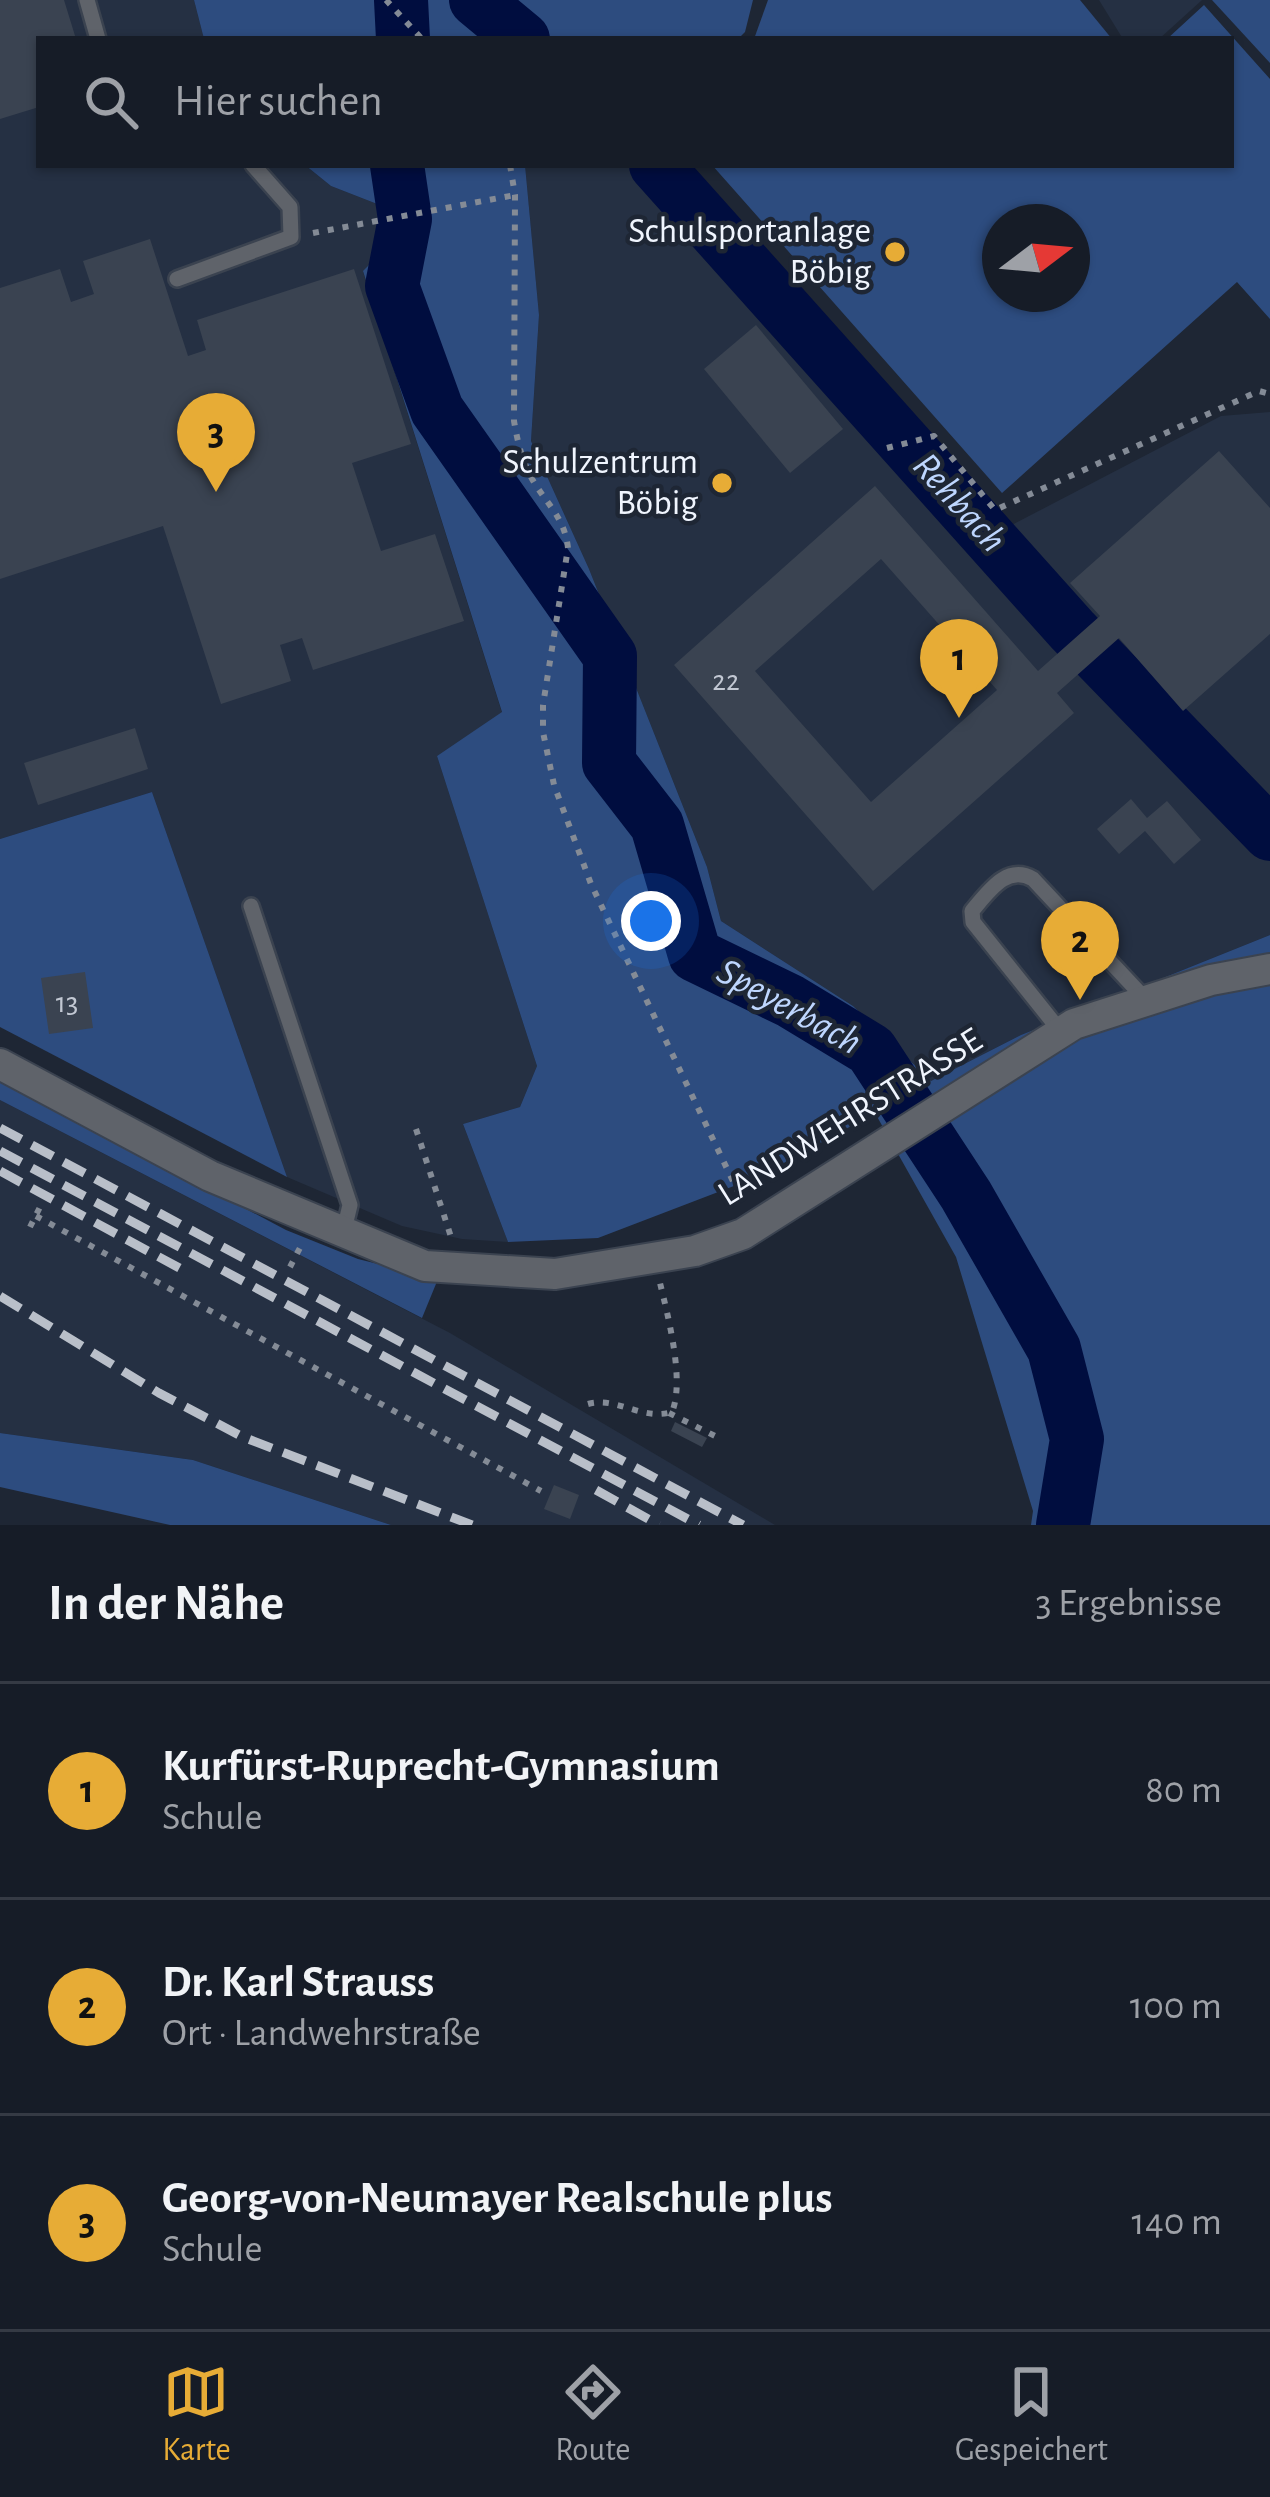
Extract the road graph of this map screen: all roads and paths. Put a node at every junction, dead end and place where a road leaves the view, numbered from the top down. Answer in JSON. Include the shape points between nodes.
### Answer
{"nodes":[{"id":1,"x":87,"y":0,"type":"edge"},
{"id":2,"x":387,"y":1,"type":"edge"},
{"id":3,"x":97,"y":36,"type":"edge"},
{"id":4,"x":419,"y":36,"type":"edge"},
{"id":5,"x":256,"y":168,"type":"edge"},
{"id":6,"x":510,"y":168,"type":"edge"},
{"id":7,"x":515,"y":195,"type":"junction"},
{"id":8,"x":292,"y":237,"type":"junction"},
{"id":9,"x":177,"y":279,"type":"dead end"},
{"id":10,"x":1270,"y":394,"type":"edge"},
{"id":11,"x":887,"y":448,"type":"dead end"},
{"id":12,"x":251,"y":906,"type":"dead end"},
{"id":13,"x":1270,"y":969,"type":"edge"},
{"id":14,"x":1147,"y":1001,"type":"junction"},
{"id":15,"x":1061,"y":1032,"type":"junction"},
{"id":16,"x":0,"y":1064,"type":"edge"},
{"id":17,"x":416,"y":1129,"type":"dead end"},
{"id":18,"x":42,"y":1203,"type":"dead end"},
{"id":19,"x":36,"y":1216,"type":"junction"},
{"id":20,"x":756,"y":1226,"type":"junction"},
{"id":21,"x":31,"y":1227,"type":"dead end"},
{"id":22,"x":343,"y":1235,"type":"junction"},
{"id":23,"x":301,"y":1243,"type":"dead end"},
{"id":24,"x":655,"y":1259,"type":"junction"},
{"id":25,"x":290,"y":1267,"type":"dead end"},
{"id":26,"x":461,"y":1269,"type":"junction"},
{"id":27,"x":588,"y":1404,"type":"dead end"},
{"id":28,"x":669,"y":1413,"type":"junction"},
{"id":29,"x":717,"y":1437,"type":"dead end"},
{"id":30,"x":542,"y":1491,"type":"dead end"}],
"edges":[{"from":1,"to":3,"type":"lane"},
{"from":2,"to":4,"type":"path"},
{"from":5,"to":8,"type":"lane","via":[[290,207]]},
{"from":6,"to":7,"type":"path"},
{"from":7,"to":8,"type":"path"},
{"from":7,"to":20,"type":"path","via":[[514,421],[528,472],[566,529],[543,705],[547,758],[591,884]]},
{"from":8,"to":9,"type":"lane"},
{"from":10,"to":11,"type":"path","via":[[1258,391],[995,510],[934,436]]},
{"from":12,"to":22,"type":"lane","via":[[350,1205]]},
{"from":13,"to":14,"type":"street","name":"LANDWEHRSTRASSE"},
{"from":14,"to":15,"type":"street","name":"LANDWEHRSTRASSE"},
{"from":14,"to":15,"type":"lane","via":[[1033,879],[1010,873],[972,911],[973,922]]},
{"from":15,"to":20,"type":"street","name":"LANDWEHRSTRASSE"},
{"from":16,"to":22,"type":"street","name":"LANDWEHRSTRASSE","via":[[210,1176]]},
{"from":17,"to":26,"type":"path"},
{"from":18,"to":19,"type":"path"},
{"from":19,"to":21,"type":"path"},
{"from":19,"to":30,"type":"path"},
{"from":20,"to":24,"type":"street","name":"LANDWEHRSTRASSE"},
{"from":22,"to":26,"type":"street","name":"LANDWEHRSTRASSE","via":[[425,1266]]},
{"from":23,"to":25,"type":"path"},
{"from":24,"to":26,"type":"street","name":"LANDWEHRSTRASSE","via":[[555,1274]]},
{"from":24,"to":28,"type":"path","via":[[673,1349],[676,1401]]},
{"from":27,"to":28,"type":"path"},
{"from":28,"to":29,"type":"path"}]}
